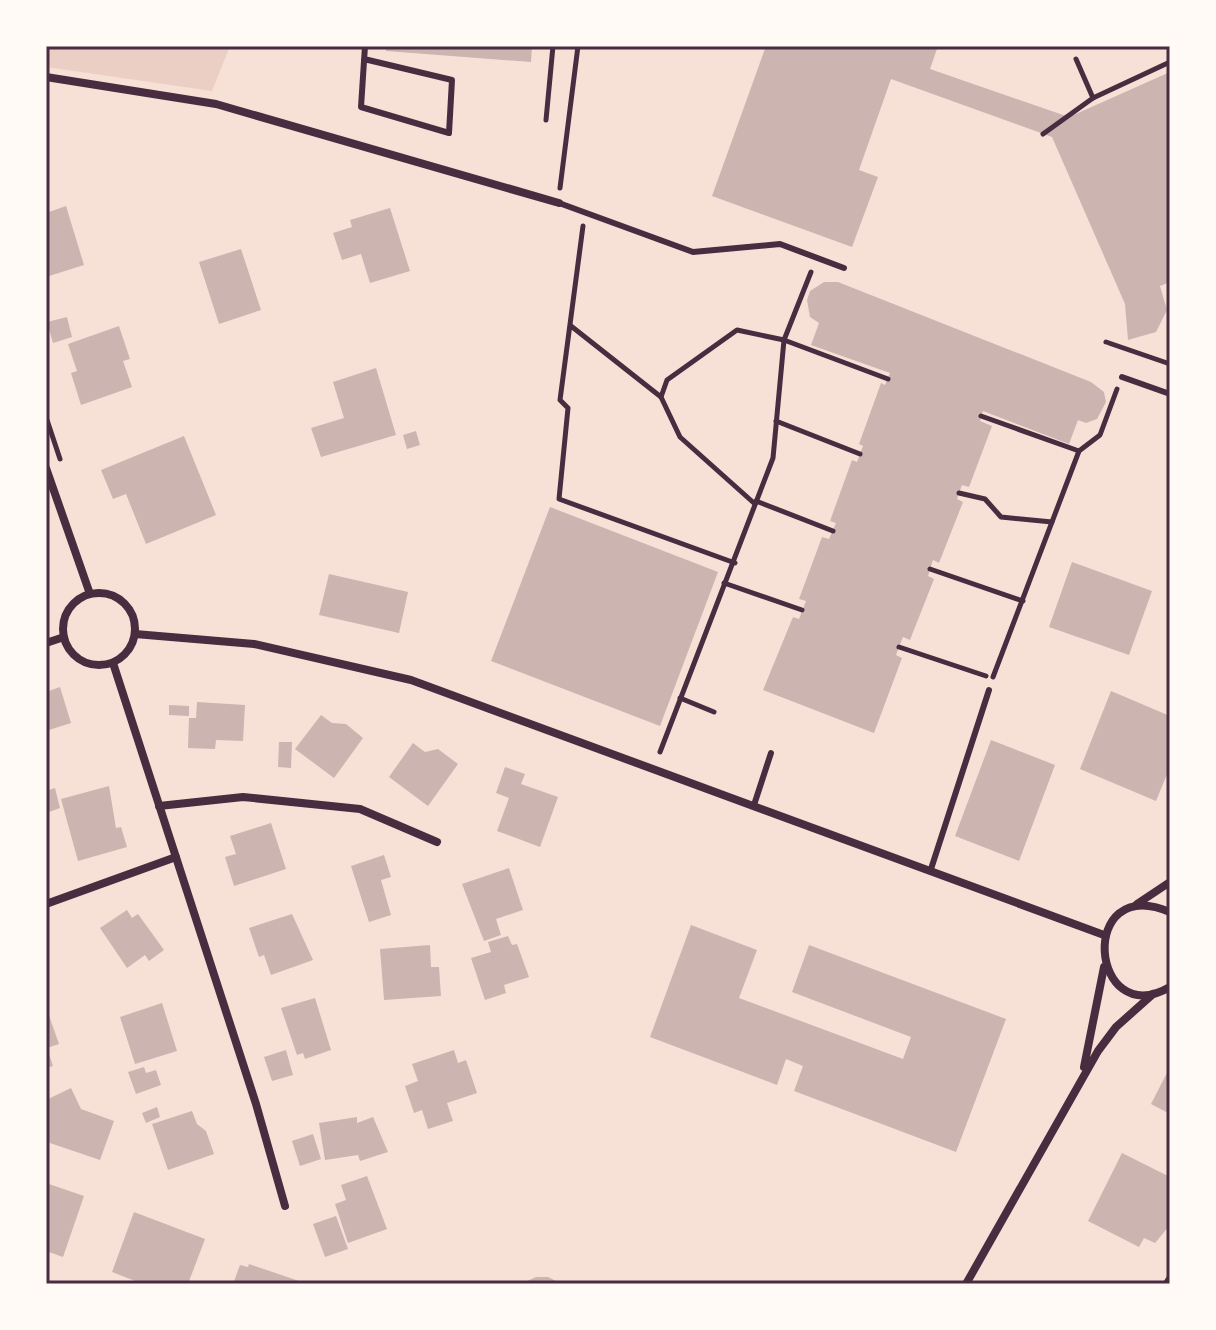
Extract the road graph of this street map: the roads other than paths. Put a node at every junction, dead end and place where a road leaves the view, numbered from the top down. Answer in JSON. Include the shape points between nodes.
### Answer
{"nodes":[{"id":1,"x":365,"y":46,"type":"edge"},
{"id":2,"x":364,"y":59,"type":"junction"},
{"id":3,"x":46,"y":77,"type":"edge"},
{"id":4,"x":559,"y":203,"type":"joint"},
{"id":5,"x":844,"y":268,"type":"dead end"},
{"id":6,"x":1122,"y":377,"type":"road end"},
{"id":7,"x":1170,"y":394,"type":"edge"},
{"id":8,"x":46,"y":468,"type":"edge"},
{"id":9,"x":90,"y":594,"type":"junction"},
{"id":10,"x":135,"y":634,"type":"junction"},
{"id":11,"x":64,"y":637,"type":"junction"},
{"id":12,"x":46,"y":643,"type":"edge"},
{"id":13,"x":113,"y":663,"type":"junction"},
{"id":14,"x":989,"y":690,"type":"road end"},
{"id":15,"x":771,"y":753,"type":"dead end"},
{"id":16,"x":754,"y":805,"type":"junction"},
{"id":17,"x":159,"y":806,"type":"junction"},
{"id":18,"x":437,"y":842,"type":"dead end"},
{"id":19,"x":176,"y":857,"type":"junction"},
{"id":20,"x":931,"y":869,"type":"junction"},
{"id":21,"x":1170,"y":882,"type":"edge"},
{"id":22,"x":46,"y":904,"type":"edge"},
{"id":23,"x":1128,"y":909,"type":"junction"},
{"id":24,"x":1170,"y":912,"type":"edge"},
{"id":25,"x":1104,"y":935,"type":"junction"},
{"id":26,"x":1104,"y":965,"type":"junction"},
{"id":27,"x":1164,"y":991,"type":"edge"},
{"id":28,"x":1080,"y":1079,"type":"junction"},
{"id":29,"x":285,"y":1206,"type":"dead end"},
{"id":30,"x":966,"y":1284,"type":"edge"}],
"edges":[{"from":1,"to":2,"type":"lane"},
{"from":2,"to":2,"type":"lane","via":[[361,107],[449,133],[452,80]]},
{"from":3,"to":4,"type":"street","via":[[216,104]]},
{"from":4,"to":5,"type":"lane","via":[[693,252],[780,244]]},
{"from":6,"to":7,"type":"lane"},
{"from":8,"to":9,"type":"street"},
{"from":9,"to":10,"type":"street","via":[[122,601],[133,615]]},
{"from":9,"to":11,"type":"street","via":[[68,610]]},
{"from":10,"to":13,"type":"street","via":[[124,656]]},
{"from":10,"to":16,"type":"street","via":[[254,644],[411,680]]},
{"from":11,"to":12,"type":"street"},
{"from":11,"to":13,"type":"street","via":[[82,661]]},
{"from":13,"to":17,"type":"street"},
{"from":14,"to":20,"type":"lane"},
{"from":15,"to":16,"type":"lane"},
{"from":16,"to":20,"type":"street"},
{"from":17,"to":18,"type":"street","via":[[243,797],[360,809]]},
{"from":17,"to":19,"type":"street"},
{"from":19,"to":22,"type":"street"},
{"from":19,"to":29,"type":"street"},
{"from":20,"to":25,"type":"street"},
{"from":21,"to":23,"type":"street"},
{"from":23,"to":24,"type":"street","via":[[1142,905]]},
{"from":23,"to":25,"type":"street"},
{"from":25,"to":26,"type":"street"},
{"from":26,"to":27,"type":"street","via":[[1122,987]]},
{"from":26,"to":28,"type":"street"},
{"from":27,"to":28,"type":"street","via":[[1116,1027]]},
{"from":28,"to":30,"type":"street"}]}
